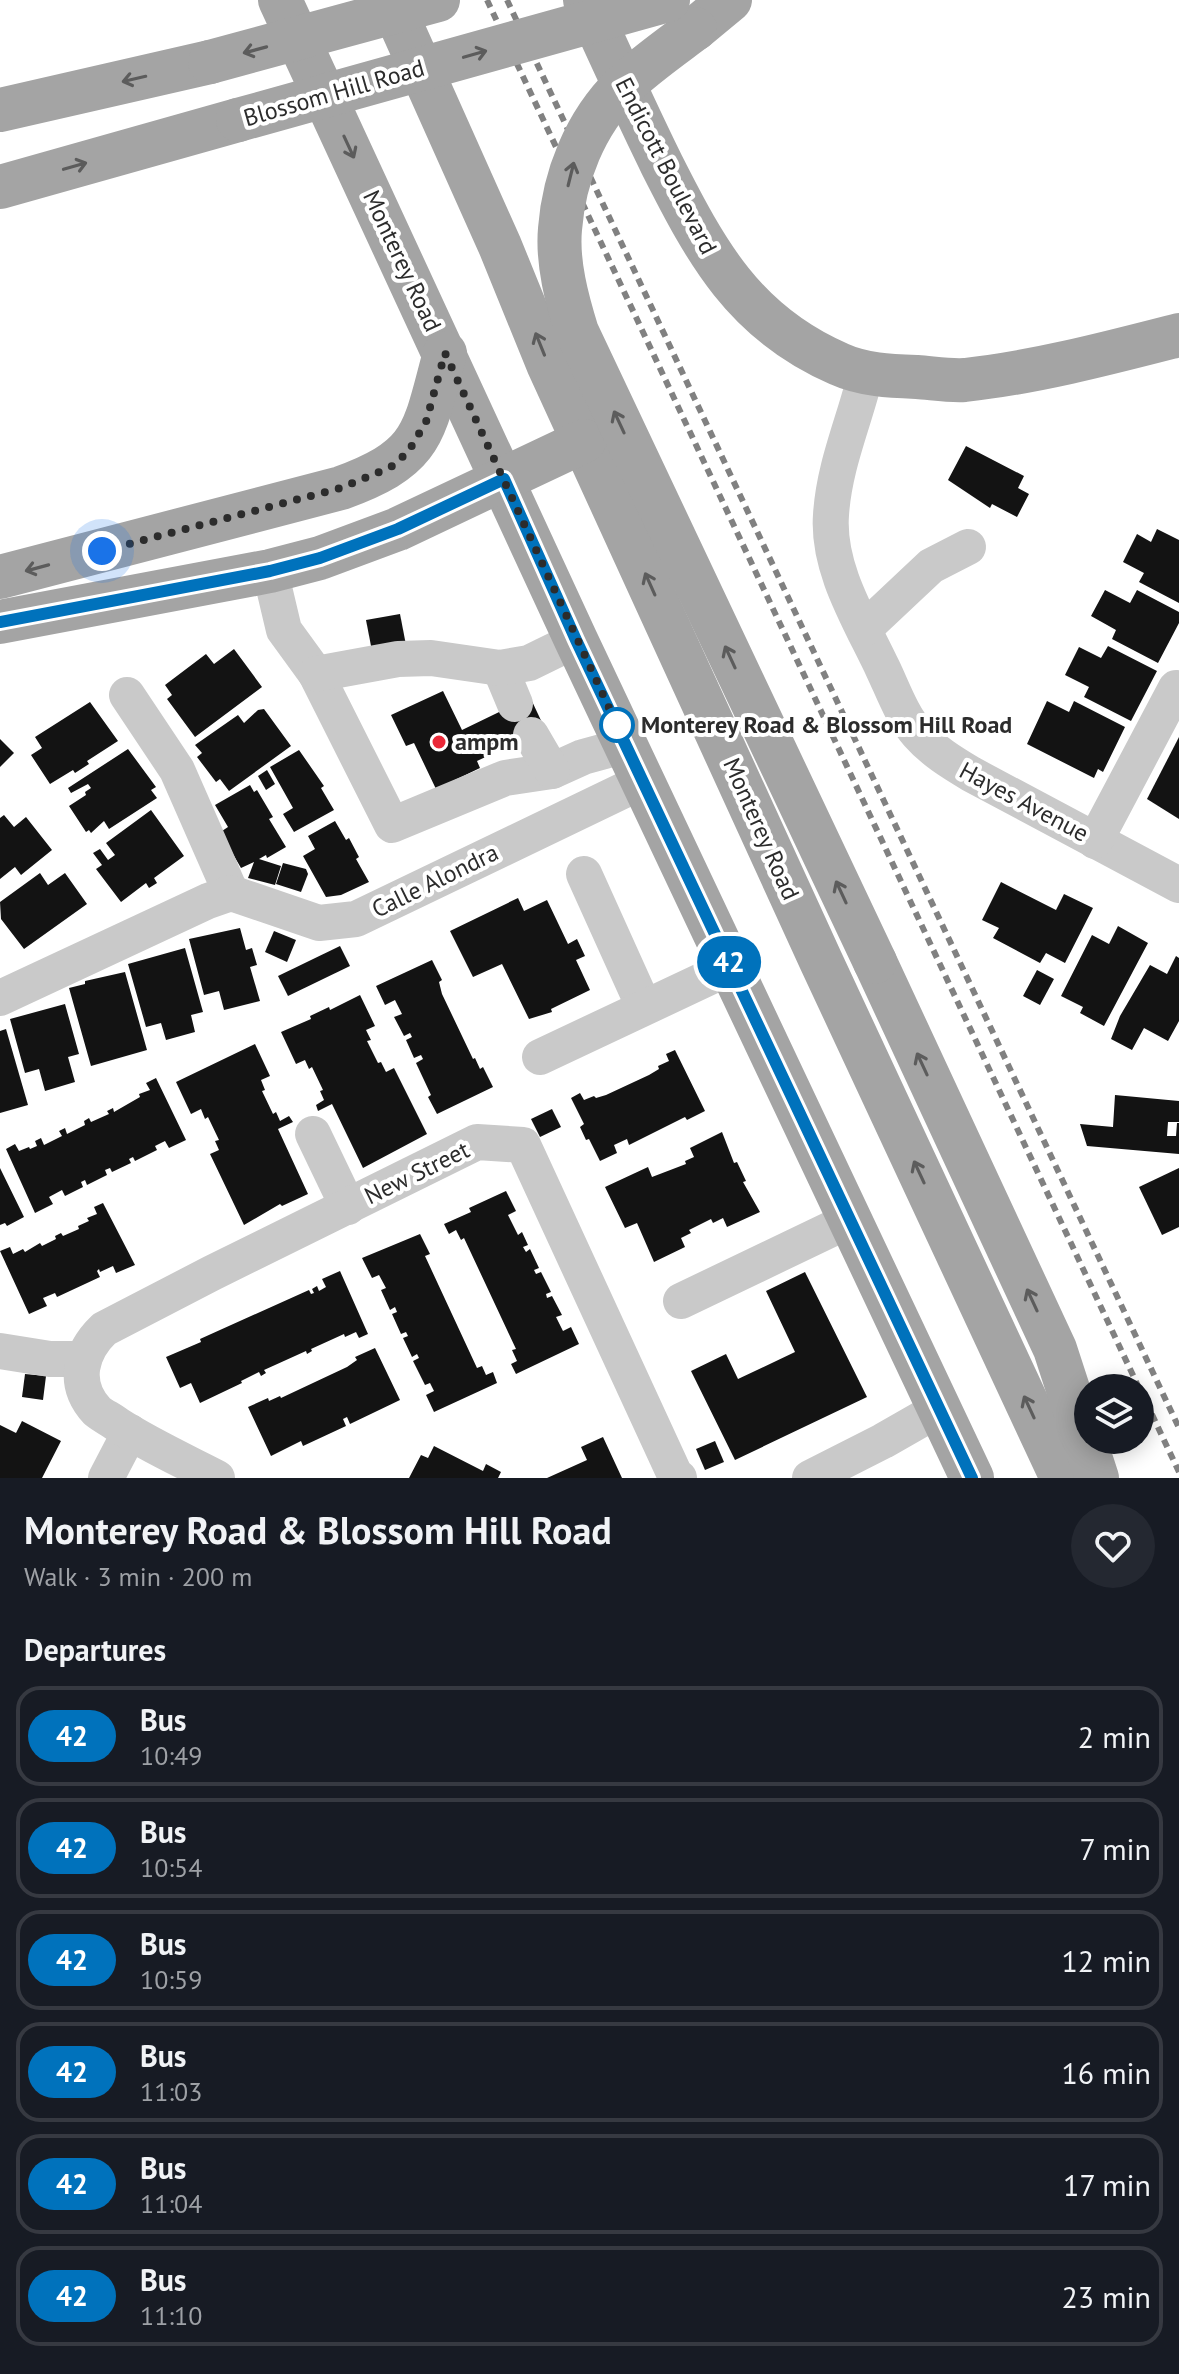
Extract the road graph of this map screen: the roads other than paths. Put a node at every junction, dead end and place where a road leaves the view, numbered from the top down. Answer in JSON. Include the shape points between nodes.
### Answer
{"nodes":[{"id":1,"x":280,"y":0,"type":"edge"},
{"id":2,"x":390,"y":0,"type":"edge"},
{"id":3,"x":438,"y":0,"type":"edge"},
{"id":4,"x":585,"y":0,"type":"edge"},
{"id":5,"x":730,"y":0,"type":"edge"},
{"id":6,"x":682,"y":14,"type":"edge"},
{"id":7,"x":0,"y":110,"type":"edge"},
{"id":8,"x":0,"y":187,"type":"edge"},
{"id":9,"x":1179,"y":335,"type":"edge"},
{"id":10,"x":445,"y":353,"type":"junction"},
{"id":11,"x":866,"y":373,"type":"junction"},
{"id":12,"x":584,"y":441,"type":"junction"},
{"id":13,"x":504,"y":479,"type":"junction"},
{"id":14,"x":968,"y":547,"type":"dead end"},
{"id":15,"x":270,"y":571,"type":"junction"},
{"id":16,"x":0,"y":577,"type":"edge"},
{"id":17,"x":0,"y":622,"type":"edge"},
{"id":18,"x":864,"y":629,"type":"junction"},
{"id":19,"x":576,"y":640,"type":"junction"},
{"id":20,"x":500,"y":668,"type":"junction"},
{"id":21,"x":316,"y":674,"type":"junction"},
{"id":22,"x":1178,"y":686,"type":"edge"},
{"id":23,"x":127,"y":695,"type":"dead end"},
{"id":24,"x":635,"y":763,"type":"junction"},
{"id":25,"x":552,"y":771,"type":"junction"},
{"id":26,"x":1095,"y":841,"type":"junction"},
{"id":27,"x":584,"y":874,"type":"dead end"},
{"id":28,"x":1179,"y":885,"type":"edge"},
{"id":29,"x":231,"y":893,"type":"junction"},
{"id":30,"x":731,"y":967,"type":"junction"},
{"id":31,"x":4,"y":987,"type":"edge"},
{"id":32,"x":644,"y":1007,"type":"junction"},
{"id":33,"x":540,"y":1057,"type":"dead end"},
{"id":34,"x":313,"y":1134,"type":"dead end"},
{"id":35,"x":348,"y":1207,"type":"junction"},
{"id":36,"x":850,"y":1220,"type":"junction"},
{"id":37,"x":681,"y":1301,"type":"dead end"},
{"id":38,"x":0,"y":1351,"type":"edge"},
{"id":39,"x":84,"y":1359,"type":"junction"},
{"id":40,"x":939,"y":1409,"type":"junction"},
{"id":41,"x":130,"y":1432,"type":"junction"},
{"id":42,"x":106,"y":1478,"type":"edge"},
{"id":43,"x":217,"y":1478,"type":"edge"},
{"id":44,"x":679,"y":1478,"type":"edge"},
{"id":45,"x":810,"y":1478,"type":"edge"},
{"id":46,"x":972,"y":1478,"type":"edge"},
{"id":47,"x":1062,"y":1478,"type":"edge"},
{"id":48,"x":1097,"y":1478,"type":"edge"}],
"edges":[{"from":1,"to":10,"type":"main road","name":"Monterey Road","one_way":true},
{"from":12,"to":2,"type":"main road","name":"Monterey Road","one_way":true},
{"from":3,"to":7,"type":"main road","one_way":true,"bridge":true,"via":[[210,62]]},
{"from":4,"to":11,"type":"main road","name":"Endicott Boulevard","via":[[711,256],[739,291],[800,344]]},
{"from":5,"to":6,"type":"main road"},
{"from":8,"to":6,"type":"main road","name":"Blossom Hill Road","one_way":true,"bridge":true,"via":[[238,120]]},
{"from":48,"to":6,"type":"main road","one_way":true,"bridge":true,"via":[[1055,1349],[577,332],[559,230],[575,158],[595,120]]},
{"from":9,"to":11,"type":"main road","name":"Endicott Boulevard","via":[[1069,363],[962,380]]},
{"from":10,"to":13,"type":"main road","name":"Monterey Road"},
{"from":10,"to":16,"type":"main road","one_way":true,"via":[[418,438],[381,472],[341,488]]},
{"from":11,"to":18,"type":"street","name":"Hayes Avenue","via":[[840,459],[830,519],[846,591]]},
{"from":12,"to":13,"type":"main road"},
{"from":47,"to":12,"type":"main road","name":"Monterey Road","one_way":true},
{"from":13,"to":15,"type":"main road","via":[[359,545]]},
{"from":13,"to":19,"type":"main road","name":"Monterey Road"},
{"from":14,"to":18,"type":"street","via":[[931,566]]},
{"from":15,"to":17,"type":"main road"},
{"from":15,"to":21,"type":"street","via":[[284,630]]},
{"from":18,"to":26,"type":"street","name":"Hayes Avenue","via":[[916,731],[941,756]]},
{"from":19,"to":20,"type":"street","via":[[529,663]]},
{"from":19,"to":24,"type":"main road","name":"Monterey Road"},
{"from":20,"to":21,"type":"street","via":[[420,658]]},
{"from":20,"to":25,"type":"street"},
{"from":21,"to":25,"type":"street","via":[[392,825],[505,778]]},
{"from":22,"to":26,"type":"street"},
{"from":23,"to":29,"type":"street","via":[[177,770]]},
{"from":24,"to":25,"type":"street","via":[[583,757]]},
{"from":24,"to":29,"type":"street","name":"Calle Alondra","via":[[356,919],[319,923]]},
{"from":24,"to":30,"type":"main road","name":"Monterey Road"},
{"from":26,"to":28,"type":"street","name":"Hayes Avenue"},
{"from":27,"to":32,"type":"street"},
{"from":29,"to":31,"type":"street"},
{"from":30,"to":32,"type":"street"},
{"from":30,"to":36,"type":"main road","name":"Monterey Road"},
{"from":32,"to":33,"type":"street"},
{"from":34,"to":35,"type":"street"},
{"from":35,"to":39,"type":"street","name":"New Street","via":[[104,1329],[90,1342]]},
{"from":35,"to":44,"type":"street","name":"New Street","via":[[477,1142],[523,1145]]},
{"from":36,"to":37,"type":"street"},
{"from":36,"to":40,"type":"main road","name":"Monterey Road"},
{"from":38,"to":39,"type":"street"},
{"from":39,"to":41,"type":"street","via":[[82,1387],[98,1411]]},
{"from":40,"to":45,"type":"street"},
{"from":40,"to":46,"type":"main road","name":"Monterey Road"},
{"from":41,"to":42,"type":"street"},
{"from":41,"to":43,"type":"street"}]}
